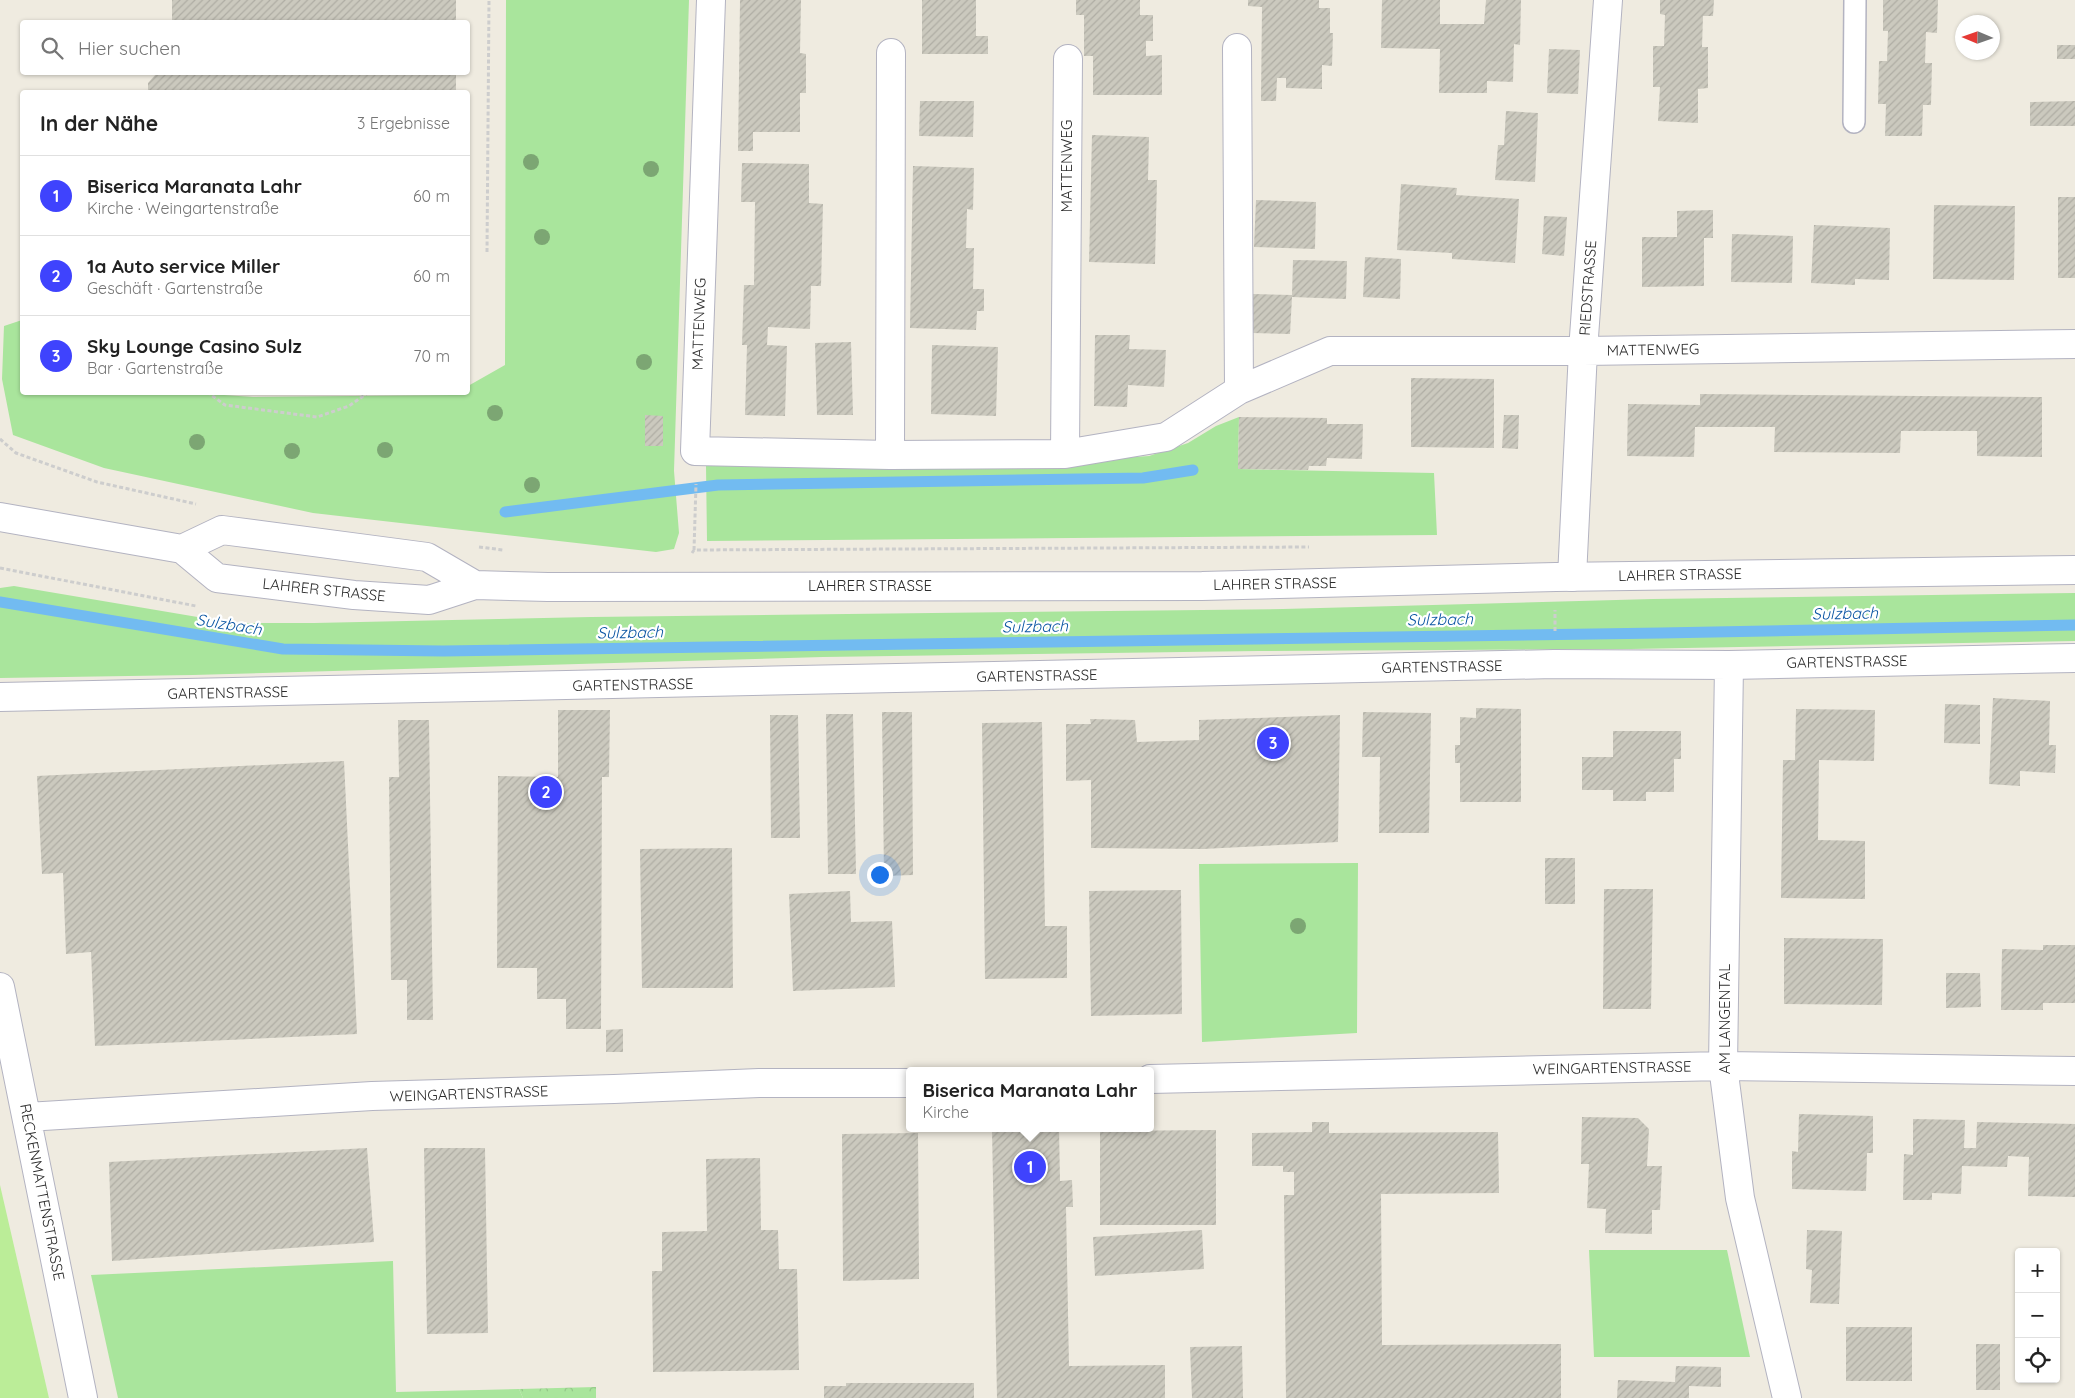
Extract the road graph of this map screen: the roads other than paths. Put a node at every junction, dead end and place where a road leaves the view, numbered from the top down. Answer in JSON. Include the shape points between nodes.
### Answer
{"nodes":[{"id":1,"x":710,"y":0,"type":"edge"},
{"id":2,"x":1608,"y":0,"type":"edge"},
{"id":3,"x":1855,"y":0,"type":"edge"},
{"id":4,"x":1237,"y":48,"type":"dead end"},
{"id":5,"x":891,"y":53,"type":"dead end"},
{"id":6,"x":1068,"y":59,"type":"dead end"},
{"id":7,"x":1854,"y":122,"type":"dead end"},
{"id":8,"x":2075,"y":344,"type":"edge"},
{"id":9,"x":1583,"y":351,"type":"junction"},
{"id":10,"x":1239,"y":390,"type":"junction"},
{"id":11,"x":1065,"y":454,"type":"junction"},
{"id":12,"x":890,"y":455,"type":"junction"},
{"id":13,"x":0,"y":517,"type":"edge"},
{"id":14,"x":182,"y":549,"type":"junction"},
{"id":15,"x":2075,"y":570,"type":"edge"},
{"id":16,"x":1572,"y":577,"type":"junction"},
{"id":17,"x":475,"y":585,"type":"junction"},
{"id":18,"x":2075,"y":658,"type":"edge"},
{"id":19,"x":1729,"y":665,"type":"junction"},
{"id":20,"x":0,"y":697,"type":"edge"},
{"id":21,"x":0,"y":987,"type":"edge"},
{"id":22,"x":1723,"y":1066,"type":"junction"},
{"id":23,"x":2075,"y":1071,"type":"edge"},
{"id":24,"x":1154,"y":1079,"type":"edge"},
{"id":25,"x":906,"y":1083,"type":"edge"},
{"id":26,"x":28,"y":1117,"type":"junction"},
{"id":27,"x":83,"y":1398,"type":"edge"},
{"id":28,"x":1787,"y":1398,"type":"edge"}],
"edges":[{"from":1,"to":12,"type":"street","name":"MATTENWEG","via":[[695,451]]},
{"from":2,"to":9,"type":"street","name":"RIEDSTRASSE"},
{"from":3,"to":7,"type":"lane"},
{"from":4,"to":10,"type":"street"},
{"from":5,"to":12,"type":"street"},
{"from":6,"to":11,"type":"street","name":"MATTENWEG"},
{"from":8,"to":9,"type":"street","name":"MATTENWEG"},
{"from":9,"to":10,"type":"street","name":"MATTENWEG","via":[[1330,350]]},
{"from":9,"to":16,"type":"street","name":"RIEDSTRASSE"},
{"from":10,"to":11,"type":"street","name":"MATTENWEG","via":[[1166,437]]},
{"from":11,"to":12,"type":"street","name":"MATTENWEG"},
{"from":13,"to":14,"type":"street","name":"LAHRER STRASSE"},
{"from":14,"to":17,"type":"street","name":"LAHRER STRASSE","via":[[222,530],[242,532],[427,557]]},
{"from":14,"to":17,"type":"street","name":"LAHRER STRASSE","via":[[218,578],[354,595],[429,600]]},
{"from":15,"to":16,"type":"street","name":"LAHRER STRASSE"},
{"from":16,"to":17,"type":"street","name":"LAHRER STRASSE","via":[[1202,586]]},
{"from":18,"to":19,"type":"street","name":"GARTENSTRASSE"},
{"from":19,"to":20,"type":"street","name":"GARTENSTRASSE","via":[[1554,664]]},
{"from":19,"to":22,"type":"street","name":"AM LANGENTAL"},
{"from":21,"to":26,"type":"street","name":"RECKENMATTENSTRASSE"},
{"from":22,"to":23,"type":"street","name":"WEINGARTENSTRASSE"},
{"from":22,"to":24,"type":"street","name":"WEINGARTENSTRASSE"},
{"from":22,"to":28,"type":"street","name":"AM LANGENTAL","via":[[1740,1198]]},
{"from":25,"to":26,"type":"street","name":"WEINGARTENSTRASSE","via":[[759,1083],[372,1096]]},
{"from":26,"to":27,"type":"street","name":"RECKENMATTENSTRASSE"}]}
